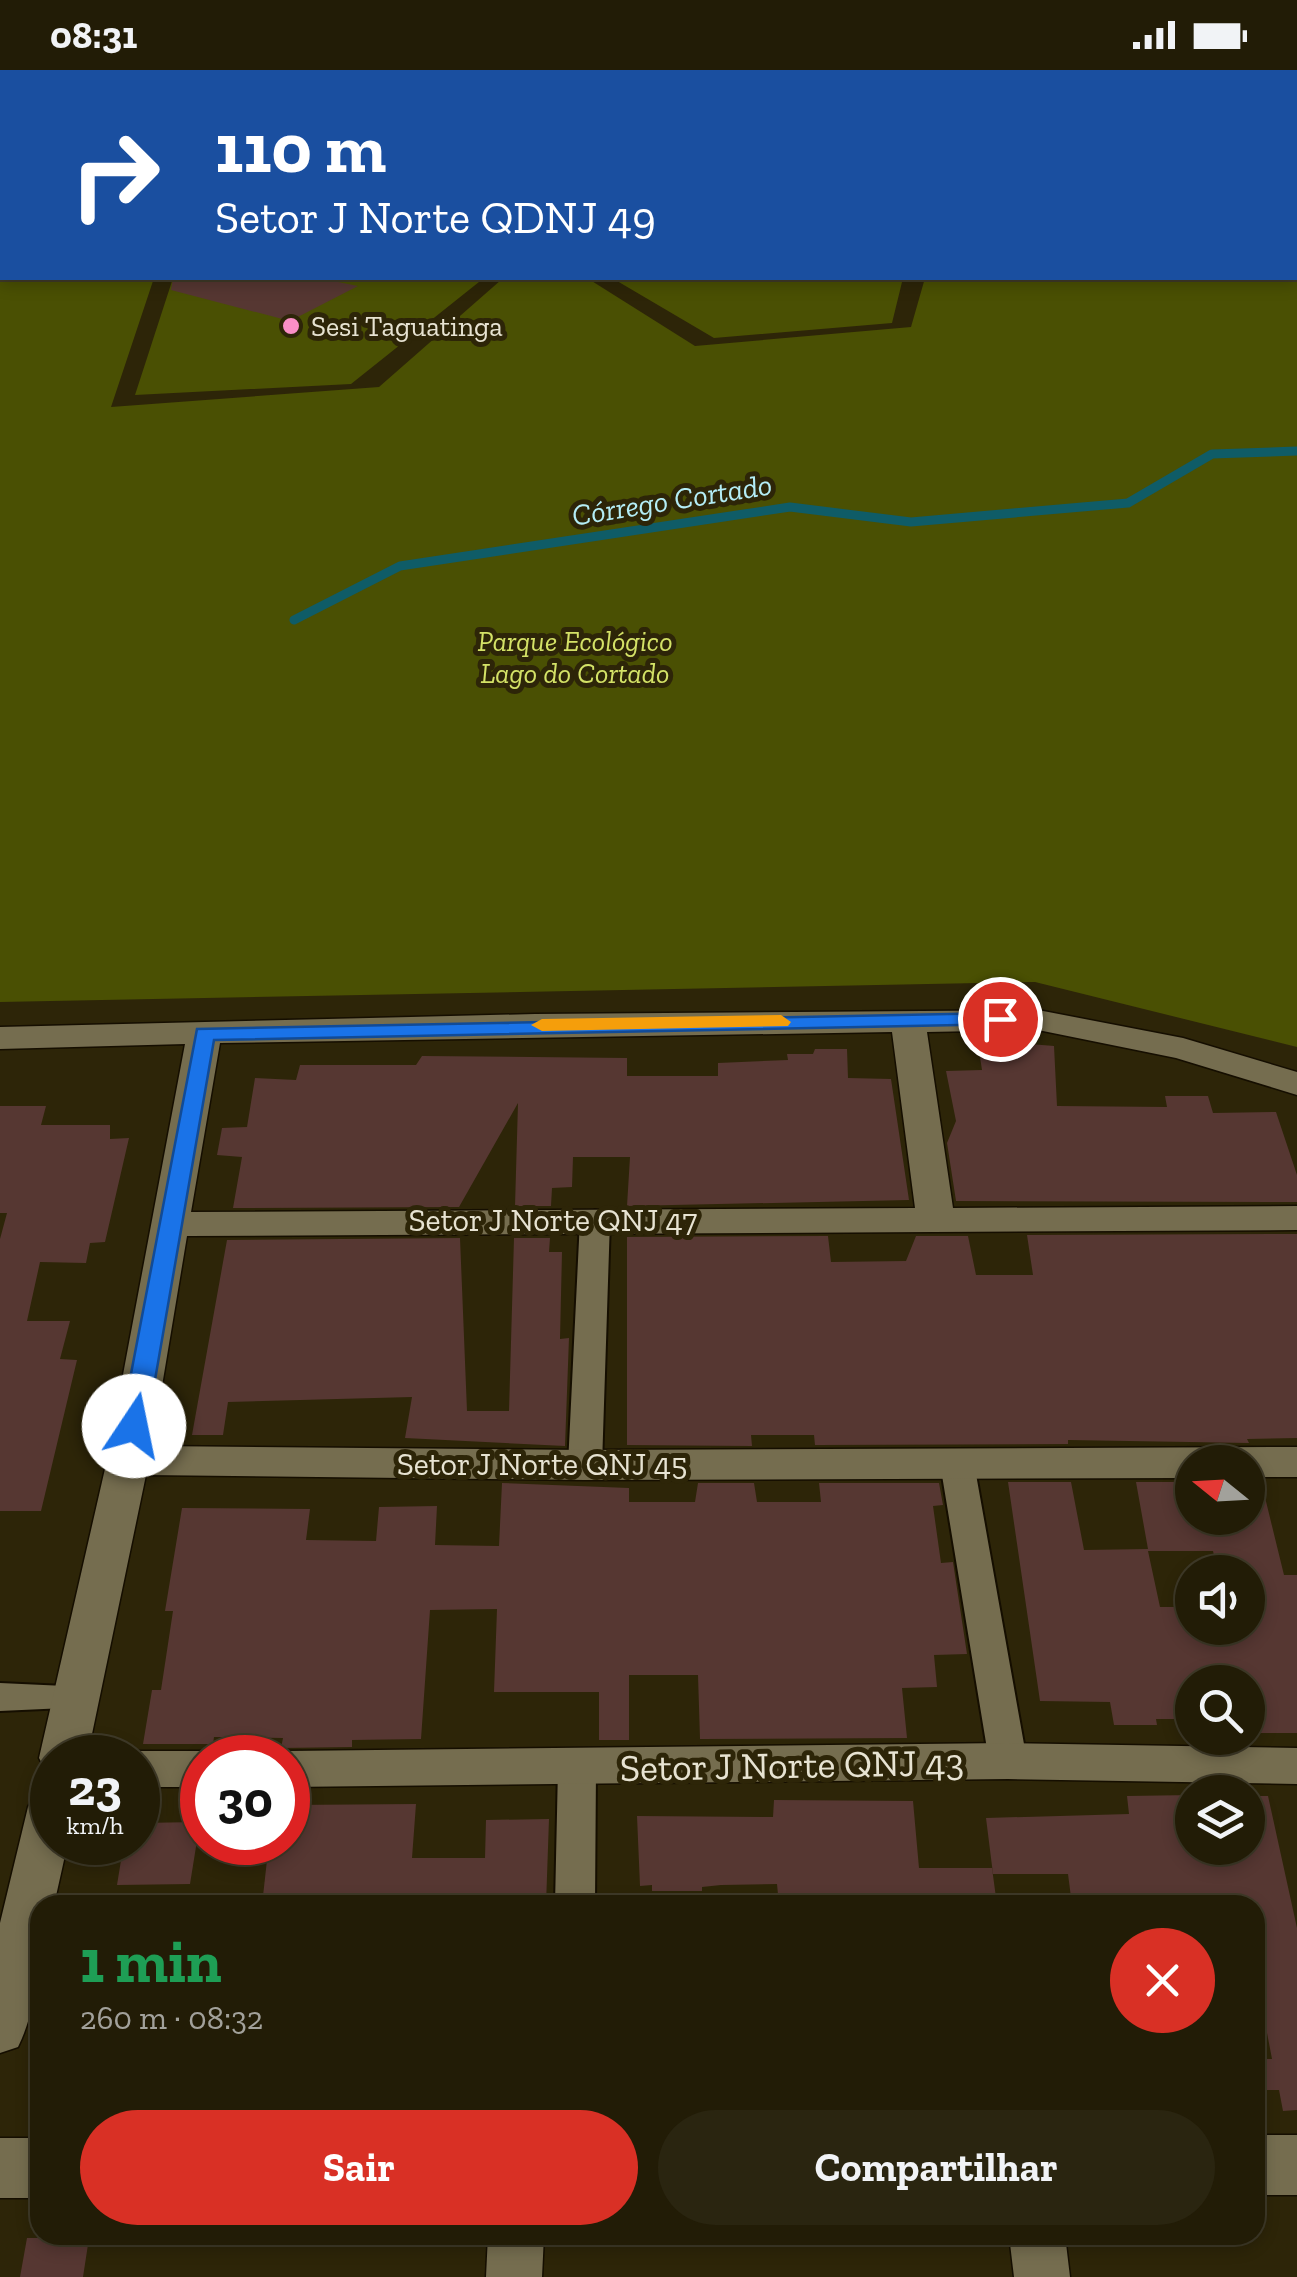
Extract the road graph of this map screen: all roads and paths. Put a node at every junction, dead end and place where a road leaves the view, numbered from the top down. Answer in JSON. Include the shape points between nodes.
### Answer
{"nodes":[{"id":1,"x":908,"y":1020,"type":"junction"},
{"id":2,"x":204,"y":1034,"type":"junction"},
{"id":3,"x":0,"y":1038,"type":"edge"},
{"id":4,"x":1297,"y":1084,"type":"edge"},
{"id":5,"x":934,"y":1217,"type":"junction"},
{"id":6,"x":1297,"y":1218,"type":"edge"},
{"id":7,"x":596,"y":1220,"type":"junction"},
{"id":8,"x":172,"y":1224,"type":"junction"},
{"id":9,"x":128,"y":1460,"type":"junction"},
{"id":10,"x":1175,"y":1462,"type":"edge"},
{"id":11,"x":1265,"y":1462,"type":"edge"},
{"id":12,"x":1297,"y":1462,"type":"edge"},
{"id":13,"x":957,"y":1463,"type":"junction"},
{"id":14,"x":584,"y":1465,"type":"junction"},
{"id":15,"x":0,"y":1697,"type":"edge"},
{"id":16,"x":74,"y":1697,"type":"junction"},
{"id":17,"x":67,"y":1735,"type":"edge"},
{"id":18,"x":1008,"y":1761,"type":"junction"},
{"id":19,"x":1297,"y":1766,"type":"edge"},
{"id":20,"x":578,"y":1768,"type":"junction"},
{"id":21,"x":310,"y":1769,"type":"edge"},
{"id":22,"x":38,"y":1865,"type":"edge"},
{"id":23,"x":31,"y":1895,"type":"edge"},
{"id":24,"x":575,"y":1895,"type":"edge"},
{"id":25,"x":30,"y":1901,"type":"edge"},
{"id":26,"x":0,"y":2031,"type":"edge"},
{"id":27,"x":1297,"y":2164,"type":"edge"},
{"id":28,"x":1265,"y":2165,"type":"edge"},
{"id":29,"x":0,"y":2168,"type":"edge"},
{"id":30,"x":30,"y":2168,"type":"edge"},
{"id":31,"x":516,"y":2245,"type":"edge"},
{"id":32,"x":1038,"y":2245,"type":"edge"},
{"id":33,"x":514,"y":2277,"type":"edge"},
{"id":34,"x":1042,"y":2277,"type":"edge"}],
"edges":[{"from":1,"to":2,"type":"street"},
{"from":1,"to":4,"type":"street","via":[[1038,1020],[1088,1028]]},
{"from":1,"to":5,"type":"street"},
{"from":2,"to":3,"type":"street"},
{"from":2,"to":8,"type":"street"},
{"from":5,"to":6,"type":"street","name":"Setor J Norte QNJ 47"},
{"from":5,"to":7,"type":"street","name":"Setor J Norte QNJ 47"},
{"from":7,"to":8,"type":"street","name":"Setor J Norte QNJ 47"},
{"from":7,"to":14,"type":"street"},
{"from":8,"to":9,"type":"street"},
{"from":9,"to":14,"type":"street","name":"Setor J Norte QNJ 45"},
{"from":9,"to":16,"type":"street"},
{"from":10,"to":13,"type":"street","name":"Setor J Norte QNJ 45"},
{"from":11,"to":12,"type":"street","name":"Setor J Norte QNJ 45"},
{"from":13,"to":14,"type":"street","name":"Setor J Norte QNJ 45"},
{"from":13,"to":18,"type":"street"},
{"from":15,"to":16,"type":"street"},
{"from":16,"to":17,"type":"street"},
{"from":18,"to":19,"type":"street","name":"Setor J Norte QNJ 43"},
{"from":18,"to":20,"type":"street","name":"Setor J Norte QNJ 43"},
{"from":20,"to":21,"type":"street","name":"Setor J Norte QNJ 43"},
{"from":20,"to":24,"type":"street"},
{"from":22,"to":23,"type":"street"},
{"from":25,"to":26,"type":"street"},
{"from":27,"to":28,"type":"street"},
{"from":29,"to":30,"type":"street"},
{"from":31,"to":33,"type":"street"},
{"from":32,"to":34,"type":"street"}]}
